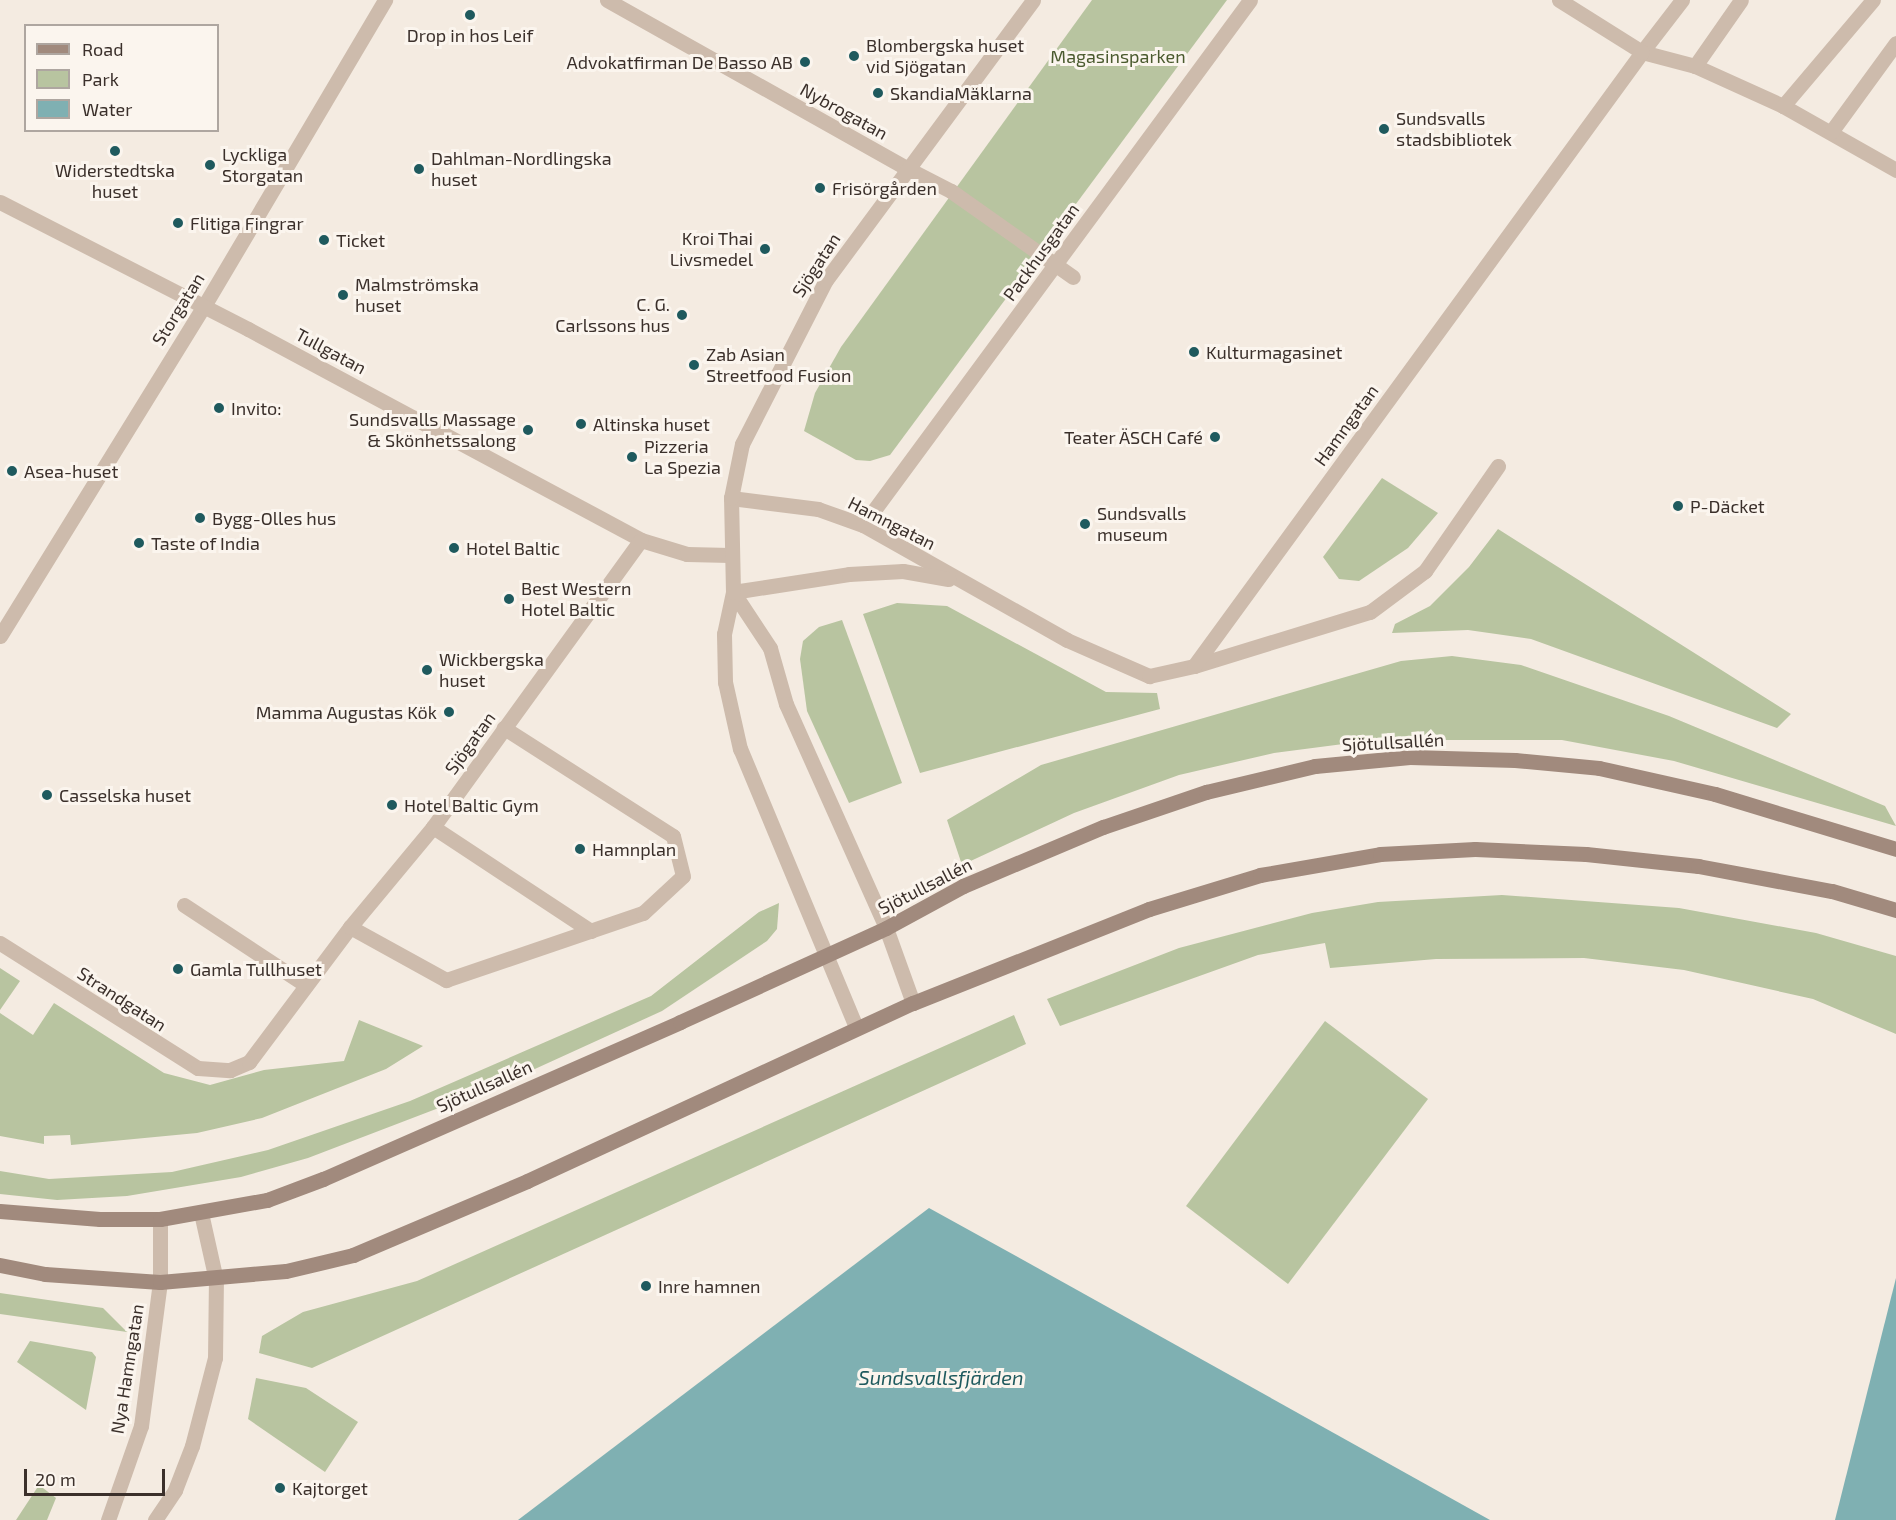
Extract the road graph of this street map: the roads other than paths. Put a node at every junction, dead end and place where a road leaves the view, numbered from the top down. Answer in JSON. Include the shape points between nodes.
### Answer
{"nodes":[{"id":1,"x":385,"y":0,"type":"edge"},
{"id":2,"x":607,"y":0,"type":"edge"},
{"id":3,"x":1033,"y":0,"type":"edge"},
{"id":4,"x":1250,"y":0,"type":"edge"},
{"id":5,"x":1559,"y":0,"type":"edge"},
{"id":6,"x":1682,"y":0,"type":"edge"},
{"id":7,"x":1741,"y":0,"type":"edge"},
{"id":8,"x":1873,"y":0,"type":"edge"},
{"id":9,"x":1896,"y":43,"type":"edge"},
{"id":10,"x":1642,"y":52,"type":"junction"},
{"id":11,"x":1695,"y":66,"type":"junction"},
{"id":12,"x":1783,"y":106,"type":"junction"},
{"id":13,"x":1831,"y":132,"type":"junction"},
{"id":14,"x":908,"y":169,"type":"junction"},
{"id":15,"x":1896,"y":170,"type":"edge"},
{"id":16,"x":0,"y":202,"type":"edge"},
{"id":17,"x":1057,"y":265,"type":"junction"},
{"id":18,"x":1073,"y":278,"type":"dead end"},
{"id":19,"x":204,"y":306,"type":"junction"},
{"id":20,"x":1498,"y":466,"type":"dead end"},
{"id":21,"x":731,"y":498,"type":"junction"},
{"id":22,"x":862,"y":525,"type":"junction"},
{"id":23,"x":640,"y":540,"type":"junction"},
{"id":24,"x":730,"y":555,"type":"junction"},
{"id":25,"x":960,"y":582,"type":"junction"},
{"id":26,"x":733,"y":592,"type":"junction"},
{"id":27,"x":0,"y":636,"type":"edge"},
{"id":28,"x":1194,"y":666,"type":"junction"},
{"id":29,"x":504,"y":728,"type":"junction"},
{"id":30,"x":433,"y":828,"type":"junction"},
{"id":31,"x":1896,"y":849,"type":"edge"},
{"id":32,"x":184,"y":905,"type":"dead end"},
{"id":33,"x":1896,"y":910,"type":"edge"},
{"id":34,"x":350,"y":927,"type":"junction"},
{"id":35,"x":886,"y":928,"type":"junction"},
{"id":36,"x":591,"y":931,"type":"junction"},
{"id":37,"x":0,"y":943,"type":"edge"},
{"id":38,"x":826,"y":954,"type":"junction"},
{"id":39,"x":306,"y":985,"type":"junction"},
{"id":40,"x":913,"y":1003,"type":"junction"},
{"id":41,"x":856,"y":1027,"type":"junction"},
{"id":42,"x":230,"y":1070,"type":"joint"},
{"id":43,"x":0,"y":1211,"type":"edge"},
{"id":44,"x":201,"y":1213,"type":"junction"},
{"id":45,"x":160,"y":1219,"type":"junction"},
{"id":46,"x":0,"y":1265,"type":"edge"},
{"id":47,"x":216,"y":1280,"type":"junction"},
{"id":48,"x":160,"y":1282,"type":"junction"},
{"id":49,"x":108,"y":1520,"type":"edge"},
{"id":50,"x":155,"y":1520,"type":"edge"}],
"edges":[{"from":1,"to":19,"type":"street","name":"Storgatan"},
{"from":2,"to":14,"type":"street","name":"Nybrogatan"},
{"from":3,"to":14,"type":"street","name":"Sjögatan"},
{"from":4,"to":17,"type":"street","name":"Packhusgatan"},
{"from":5,"to":10,"type":"street"},
{"from":6,"to":10,"type":"street","name":"Hamngatan"},
{"from":7,"to":11,"type":"street"},
{"from":8,"to":12,"type":"street"},
{"from":9,"to":13,"type":"street"},
{"from":10,"to":11,"type":"street"},
{"from":10,"to":28,"type":"street","name":"Hamngatan"},
{"from":11,"to":12,"type":"street"},
{"from":12,"to":13,"type":"street"},
{"from":13,"to":15,"type":"street"},
{"from":14,"to":17,"type":"street","name":"Nybrogatan","via":[[951,191]]},
{"from":14,"to":21,"type":"street","name":"Sjögatan","via":[[826,280],[742,444]]},
{"from":16,"to":19,"type":"street","name":"Tullgatan"},
{"from":17,"to":18,"type":"street","name":"Nybrogatan"},
{"from":17,"to":22,"type":"street","name":"Packhusgatan"},
{"from":19,"to":23,"type":"street","name":"Tullgatan"},
{"from":19,"to":27,"type":"street","name":"Storgatan"},
{"from":20,"to":28,"type":"street","via":[[1425,571],[1370,612]]},
{"from":21,"to":22,"type":"street","name":"Hamngatan","via":[[818,509]]},
{"from":21,"to":24,"type":"street","name":"Sjögatan"},
{"from":22,"to":25,"type":"street","name":"Hamngatan"},
{"from":23,"to":24,"type":"street","via":[[687,554]]},
{"from":23,"to":29,"type":"street","name":"Sjögatan"},
{"from":24,"to":26,"type":"street","name":"Sjögatan"},
{"from":25,"to":26,"type":"street","name":"Hamngatan","via":[[903,571],[849,574]]},
{"from":25,"to":28,"type":"street","name":"Hamngatan","via":[[1067,640],[1149,676]]},
{"from":26,"to":35,"type":"street","name":"Sjögatan","via":[[770,648],[806,752]]},
{"from":26,"to":38,"type":"street","name":"Sjögatan","via":[[724,634],[725,682],[740,749]]},
{"from":29,"to":30,"type":"street","name":"Sjögatan"},
{"from":29,"to":36,"type":"street","via":[[674,836],[683,876],[643,913]]},
{"from":30,"to":34,"type":"street","name":"Sjögatan"},
{"from":30,"to":36,"type":"street"},
{"from":31,"to":35,"type":"main road","name":"Sjötullsallén","via":[[1715,794],[1599,768],[1515,760],[1410,758],[1315,766],[1206,792],[1102,827],[1009,867]]},
{"from":32,"to":39,"type":"street"},
{"from":33,"to":40,"type":"main road","via":[[1832,891],[1698,867],[1597,855],[1475,849],[1380,854],[1260,875],[1149,909]]},
{"from":34,"to":36,"type":"street","via":[[446,980]]},
{"from":34,"to":39,"type":"street","name":"Sjögatan"},
{"from":35,"to":38,"type":"main road","name":"Sjötullsallén"},
{"from":35,"to":40,"type":"street","name":"Sjögatan"},
{"from":37,"to":42,"type":"street","name":"Strandgatan","via":[[174,1056],[198,1068]]},
{"from":38,"to":41,"type":"street","name":"Sjögatan"},
{"from":38,"to":44,"type":"main road","name":"Sjötullsallén","via":[[323,1179],[267,1200]]},
{"from":39,"to":42,"type":"street","name":"Sjögatan","via":[[249,1062]]},
{"from":40,"to":41,"type":"main road"},
{"from":41,"to":47,"type":"main road","via":[[527,1181],[353,1255],[286,1271]]},
{"from":43,"to":45,"type":"main road","name":"Sjötullsallén"},
{"from":44,"to":45,"type":"main road","name":"Sjötullsallén"},
{"from":44,"to":47,"type":"street"},
{"from":45,"to":48,"type":"street","name":"Nya Hamngatan"},
{"from":46,"to":48,"type":"main road","via":[[45,1274]]},
{"from":47,"to":48,"type":"main road"},
{"from":47,"to":50,"type":"street","via":[[210,1381],[175,1491]]},
{"from":48,"to":49,"type":"street","name":"Nya Hamngatan","via":[[141,1426]]}]}
